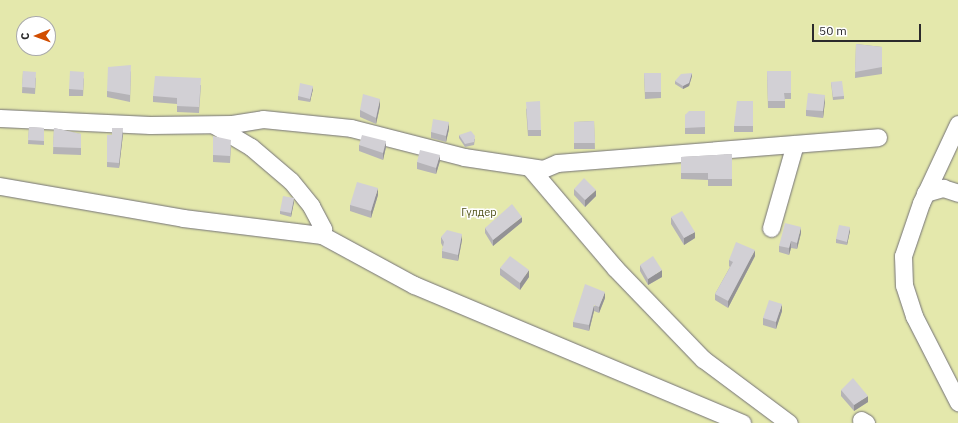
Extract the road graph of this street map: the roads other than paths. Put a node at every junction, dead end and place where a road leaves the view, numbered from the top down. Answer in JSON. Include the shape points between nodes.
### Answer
{"nodes":[{"id":1,"x":0,"y":118,"type":"edge"},
{"id":2,"x":212,"y":124,"type":"junction"},
{"id":3,"x":958,"y":124,"type":"edge"},
{"id":4,"x":878,"y":137,"type":"dead end"},
{"id":5,"x":795,"y":144,"type":"junction"},
{"id":6,"x":530,"y":168,"type":"junction"},
{"id":7,"x":0,"y":186,"type":"edge"},
{"id":8,"x":925,"y":193,"type":"junction"},
{"id":9,"x":958,"y":193,"type":"edge"},
{"id":10,"x":772,"y":228,"type":"dead end"},
{"id":11,"x":322,"y":235,"type":"junction"},
{"id":12,"x":958,"y":402,"type":"edge"},
{"id":13,"x":742,"y":423,"type":"edge"},
{"id":14,"x":789,"y":423,"type":"edge"}],
"edges":[{"from":1,"to":2,"type":"street"},
{"from":2,"to":6,"type":"street","via":[[264,119],[351,128],[464,157]]},
{"from":2,"to":11,"type":"street","via":[[226,128],[291,181],[311,206],[323,228]]},
{"from":3,"to":8,"type":"street"},
{"from":4,"to":5,"type":"street"},
{"from":5,"to":6,"type":"street"},
{"from":5,"to":10,"type":"street"},
{"from":6,"to":14,"type":"street","via":[[615,268],[703,359]]},
{"from":7,"to":11,"type":"street","via":[[183,218]]},
{"from":8,"to":9,"type":"street","via":[[943,188]]},
{"from":8,"to":12,"type":"street","via":[[903,256],[904,285],[914,316]]},
{"from":11,"to":13,"type":"street","via":[[456,303],[609,364]]}]}
